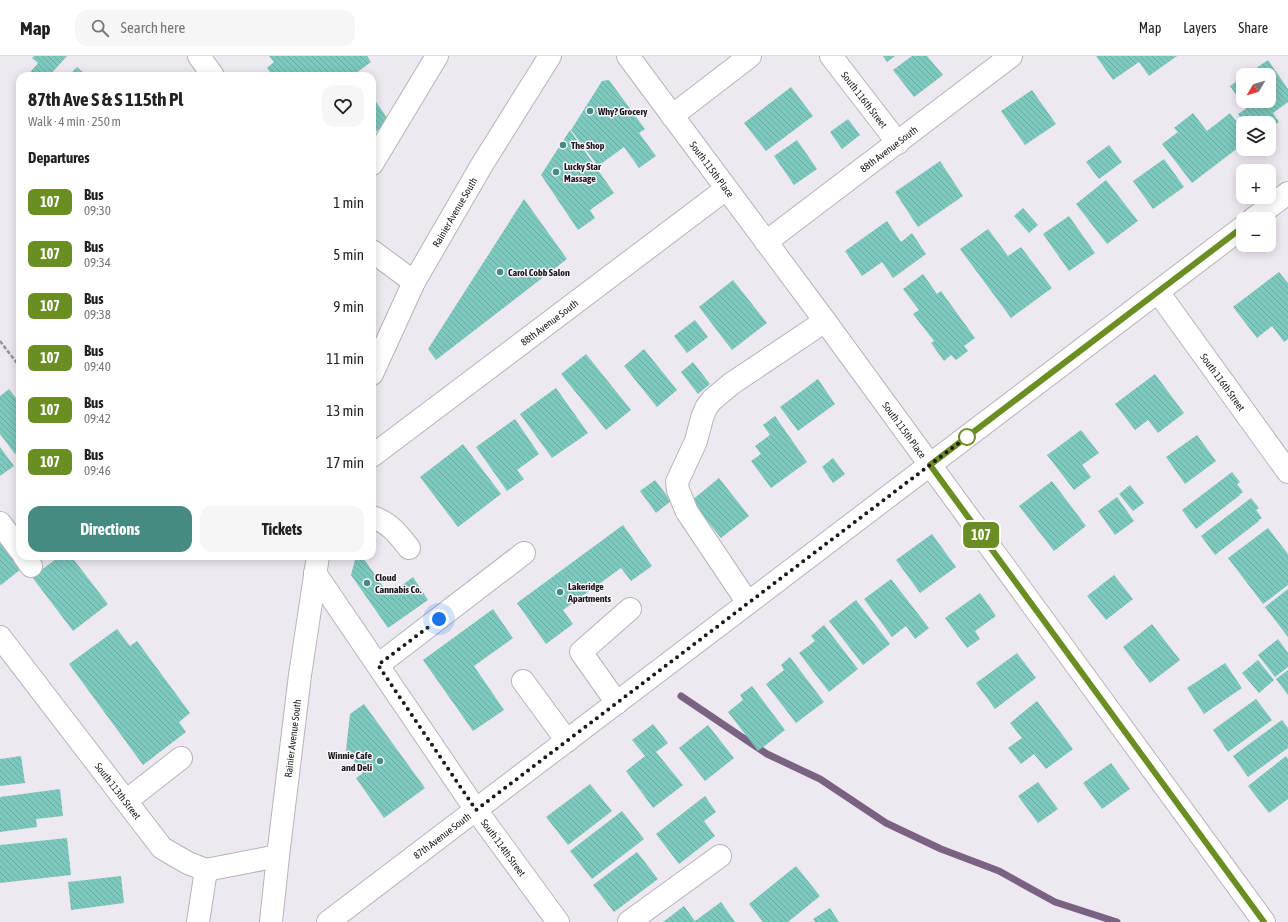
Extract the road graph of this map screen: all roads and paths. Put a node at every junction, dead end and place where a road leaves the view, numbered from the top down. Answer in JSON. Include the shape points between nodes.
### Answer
{"nodes":[{"id":1,"x":199,"y":56,"type":"edge"},
{"id":2,"x":437,"y":56,"type":"edge"},
{"id":3,"x":550,"y":56,"type":"edge"},
{"id":4,"x":628,"y":56,"type":"edge"},
{"id":5,"x":750,"y":56,"type":"edge"},
{"id":6,"x":832,"y":56,"type":"edge"},
{"id":7,"x":1011,"y":56,"type":"edge"},
{"id":8,"x":210,"y":72,"type":"edge"},
{"id":9,"x":672,"y":116,"type":"junction"},
{"id":10,"x":898,"y":143,"type":"junction"},
{"id":11,"x":376,"y":157,"type":"edge"},
{"id":12,"x":726,"y":189,"type":"junction"},
{"id":13,"x":1288,"y":193,"type":"edge"},
{"id":14,"x":1262,"y":212,"type":"edge"},
{"id":15,"x":1236,"y":232,"type":"edge"},
{"id":16,"x":766,"y":242,"type":"junction"},
{"id":17,"x":376,"y":254,"type":"edge"},
{"id":18,"x":414,"y":282,"type":"junction"},
{"id":19,"x":1158,"y":292,"type":"junction"},
{"id":20,"x":825,"y":321,"type":"junction"},
{"id":21,"x":0,"y":341,"type":"edge"},
{"id":22,"x":16,"y":362,"type":"edge"},
{"id":23,"x":376,"y":365,"type":"edge"},
{"id":24,"x":376,"y":453,"type":"edge"},
{"id":25,"x":930,"y":465,"type":"junction"},
{"id":26,"x":1288,"y":472,"type":"edge"},
{"id":27,"x":376,"y":518,"type":"edge"},
{"id":28,"x":0,"y":523,"type":"edge"},
{"id":29,"x":16,"y":545,"type":"edge"},
{"id":30,"x":409,"y":548,"type":"dead end"},
{"id":31,"x":524,"y":553,"type":"dead end"},
{"id":32,"x":317,"y":565,"type":"edge"},
{"id":33,"x":748,"y":603,"type":"junction"},
{"id":34,"x":630,"y":609,"type":"dead end"},
{"id":35,"x":0,"y":637,"type":"edge"},
{"id":36,"x":378,"y":665,"type":"junction"},
{"id":37,"x":523,"y":681,"type":"dead end"},
{"id":38,"x":617,"y":703,"type":"junction"},
{"id":39,"x":567,"y":741,"type":"junction"},
{"id":40,"x":181,"y":758,"type":"dead end"},
{"id":41,"x":126,"y":801,"type":"junction"},
{"id":42,"x":476,"y":810,"type":"junction"},
{"id":43,"x":278,"y":856,"type":"junction"},
{"id":44,"x":720,"y":856,"type":"dead end"},
{"id":45,"x":206,"y":870,"type":"junction"},
{"id":46,"x":198,"y":922,"type":"edge"},
{"id":47,"x":271,"y":922,"type":"edge"},
{"id":48,"x":328,"y":922,"type":"edge"},
{"id":49,"x":558,"y":922,"type":"edge"},
{"id":50,"x":629,"y":922,"type":"edge"},
{"id":51,"x":1264,"y":922,"type":"edge"}],
"edges":[{"from":1,"to":8,"type":"street"},
{"from":2,"to":11,"type":"street"},
{"from":3,"to":18,"type":"street","name":"Rainier Avenue South","via":[[483,163]]},
{"from":4,"to":9,"type":"street","name":"South 115th Place"},
{"from":5,"to":9,"type":"street"},
{"from":6,"to":10,"type":"street","name":"South 116th Street"},
{"from":7,"to":10,"type":"street","name":"88th Avenue South"},
{"from":9,"to":12,"type":"street","name":"South 115th Place"},
{"from":10,"to":16,"type":"street","name":"88th Avenue South"},
{"from":12,"to":16,"type":"street","name":"South 115th Place"},
{"from":12,"to":24,"type":"street","name":"88th Avenue South"},
{"from":13,"to":14,"type":"street"},
{"from":15,"to":19,"type":"street","name":"87th Avenue South"},
{"from":16,"to":20,"type":"street","name":"South 115th Place"},
{"from":17,"to":18,"type":"street"},
{"from":18,"to":23,"type":"street","name":"Rainier Avenue South"},
{"from":19,"to":25,"type":"street","name":"87th Avenue South"},
{"from":19,"to":26,"type":"street","name":"South 116th Street"},
{"from":20,"to":25,"type":"street","name":"South 115th Place"},
{"from":20,"to":33,"type":"street","via":[[731,384],[712,400],[706,408],[696,441],[677,482],[687,512]]},
{"from":21,"to":22,"type":"path"},
{"from":25,"to":33,"type":"street","name":"87th Avenue South"},
{"from":25,"to":51,"type":"street","name":"South 115th Place"},
{"from":27,"to":30,"type":"street","via":[[395,530]]},
{"from":28,"to":29,"type":"street"},
{"from":31,"to":36,"type":"street"},
{"from":32,"to":36,"type":"street","name":"South 114th Street"},
{"from":32,"to":43,"type":"street","name":"Rainier Avenue South","via":[[300,675]]},
{"from":33,"to":38,"type":"street","name":"87th Avenue South"},
{"from":34,"to":38,"type":"street","via":[[581,652]]},
{"from":35,"to":41,"type":"street","name":"South 113th Street"},
{"from":36,"to":42,"type":"street","name":"South 114th Street"},
{"from":37,"to":39,"type":"street"},
{"from":38,"to":39,"type":"street","name":"87th Avenue South"},
{"from":39,"to":42,"type":"street","name":"87th Avenue South"},
{"from":40,"to":41,"type":"street"},
{"from":41,"to":45,"type":"street","name":"South 113th Street","via":[[162,848]]},
{"from":42,"to":48,"type":"street","name":"87th Avenue South"},
{"from":42,"to":49,"type":"street","name":"South 114th Street"},
{"from":43,"to":45,"type":"street"},
{"from":43,"to":47,"type":"street","name":"Rainier Avenue South"},
{"from":44,"to":50,"type":"street"},
{"from":45,"to":46,"type":"street"}]}
